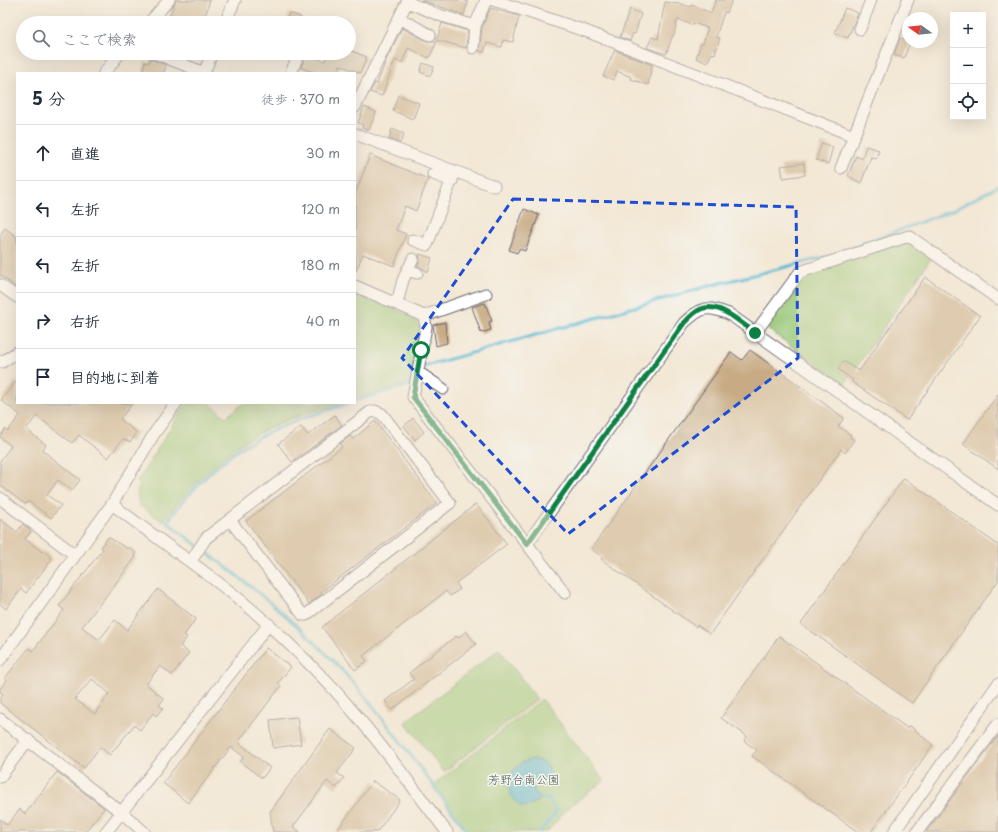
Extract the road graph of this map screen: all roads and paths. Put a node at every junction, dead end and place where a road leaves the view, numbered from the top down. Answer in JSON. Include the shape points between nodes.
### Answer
{"nodes":[{"id":1,"x":169,"y":0,"type":"edge"},
{"id":2,"x":235,"y":0,"type":"edge"},
{"id":3,"x":486,"y":0,"type":"edge"},
{"id":4,"x":493,"y":0,"type":"edge"},
{"id":5,"x":871,"y":0,"type":"edge"},
{"id":6,"x":908,"y":0,"type":"edge"},
{"id":7,"x":407,"y":1,"type":"edge"},
{"id":8,"x":155,"y":16,"type":"edge"},
{"id":9,"x":228,"y":16,"type":"edge"},
{"id":10,"x":399,"y":18,"type":"junction"},
{"id":11,"x":475,"y":26,"type":"junction"},
{"id":12,"x":860,"y":29,"type":"dead end"},
{"id":13,"x":430,"y":35,"type":"dead end"},
{"id":14,"x":473,"y":48,"type":"dead end"},
{"id":15,"x":114,"y":60,"type":"edge"},
{"id":16,"x":172,"y":60,"type":"edge"},
{"id":17,"x":209,"y":60,"type":"edge"},
{"id":18,"x":296,"y":60,"type":"edge"},
{"id":19,"x":105,"y":72,"type":"edge"},
{"id":20,"x":202,"y":72,"type":"edge"},
{"id":21,"x":204,"y":72,"type":"edge"},
{"id":22,"x":291,"y":72,"type":"edge"},
{"id":23,"x":356,"y":105,"type":"edge"},
{"id":24,"x":356,"y":134,"type":"edge"},
{"id":25,"x":854,"y":136,"type":"junction"},
{"id":26,"x":841,"y":168,"type":"dead end"},
{"id":27,"x":433,"y":174,"type":"dead end"},
{"id":28,"x":453,"y":176,"type":"junction"},
{"id":29,"x":494,"y":186,"type":"dead end"},
{"id":30,"x":413,"y":240,"type":"dead end"},
{"id":31,"x":413,"y":259,"type":"dead end"},
{"id":32,"x":0,"y":285,"type":"edge"},
{"id":33,"x":356,"y":286,"type":"edge"},
{"id":34,"x":486,"y":294,"type":"dead end"},
{"id":35,"x":16,"y":296,"type":"edge"},
{"id":36,"x":998,"y":299,"type":"edge"},
{"id":37,"x":397,"y":303,"type":"junction"},
{"id":38,"x":424,"y":316,"type":"junction"},
{"id":39,"x":755,"y":333,"type":"junction"},
{"id":40,"x":16,"y":353,"type":"edge"},
{"id":41,"x":0,"y":361,"type":"edge"},
{"id":42,"x":418,"y":372,"type":"junction"},
{"id":43,"x":443,"y":389,"type":"dead end"},
{"id":44,"x":175,"y":404,"type":"edge"},
{"id":45,"x":0,"y":498,"type":"edge"},
{"id":46,"x":112,"y":504,"type":"junction"},
{"id":47,"x":998,"y":505,"type":"edge"},
{"id":48,"x":230,"y":520,"type":"junction"},
{"id":49,"x":527,"y":544,"type":"junction"},
{"id":50,"x":75,"y":555,"type":"junction"},
{"id":51,"x":191,"y":561,"type":"junction"},
{"id":52,"x":565,"y":593,"type":"dead end"},
{"id":53,"x":269,"y":624,"type":"junction"},
{"id":54,"x":0,"y":660,"type":"edge"},
{"id":55,"x":997,"y":687,"type":"edge"},
{"id":56,"x":0,"y":719,"type":"edge"},
{"id":57,"x":998,"y":724,"type":"edge"},
{"id":58,"x":28,"y":740,"type":"junction"},
{"id":59,"x":0,"y":777,"type":"edge"},
{"id":60,"x":121,"y":812,"type":"junction"},
{"id":61,"x":106,"y":832,"type":"edge"},
{"id":62,"x":144,"y":832,"type":"edge"},
{"id":63,"x":448,"y":832,"type":"edge"},
{"id":64,"x":894,"y":832,"type":"edge"},
{"id":65,"x":917,"y":832,"type":"edge"}],
"edges":[{"from":1,"to":8,"type":"street"},
{"from":2,"to":9,"type":"street"},
{"from":3,"to":11,"type":"street"},
{"from":4,"to":25,"type":"street","via":[[588,32]]},
{"from":5,"to":12,"type":"street"},
{"from":6,"to":25,"type":"street"},
{"from":7,"to":10,"type":"street"},
{"from":7,"to":11,"type":"street","via":[[439,15]]},
{"from":10,"to":13,"type":"street"},
{"from":10,"to":23,"type":"street"},
{"from":11,"to":14,"type":"street"},
{"from":15,"to":19,"type":"street"},
{"from":16,"to":20,"type":"street"},
{"from":17,"to":21,"type":"street"},
{"from":18,"to":22,"type":"street"},
{"from":24,"to":28,"type":"street"},
{"from":25,"to":26,"type":"street"},
{"from":27,"to":28,"type":"street"},
{"from":28,"to":29,"type":"street"},
{"from":28,"to":30,"type":"street","via":[[427,245]]},
{"from":31,"to":37,"type":"street","via":[[412,272]]},
{"from":32,"to":35,"type":"street"},
{"from":33,"to":37,"type":"street"},
{"from":34,"to":38,"type":"street"},
{"from":36,"to":39,"type":"street","via":[[909,236],[800,272]]},
{"from":37,"to":38,"type":"street"},
{"from":38,"to":42,"type":"street","via":[[426,327]]},
{"from":39,"to":47,"type":"street"},
{"from":39,"to":49,"type":"street","via":[[729,314],[719,310],[712,308],[695,312],[684,323]]},
{"from":40,"to":41,"type":"street"},
{"from":42,"to":43,"type":"street"},
{"from":42,"to":49,"type":"street","via":[[413,397]]},
{"from":44,"to":46,"type":"street"},
{"from":45,"to":50,"type":"street"},
{"from":46,"to":50,"type":"street"},
{"from":46,"to":51,"type":"street","via":[[147,532]]},
{"from":48,"to":48,"type":"street","via":[[370,412],[375,411],[382,414],[450,503],[306,615],[303,615]]},
{"from":48,"to":51,"type":"street","via":[[206,538]]},
{"from":49,"to":52,"type":"street"},
{"from":50,"to":54,"type":"street"},
{"from":51,"to":53,"type":"street"},
{"from":53,"to":60,"type":"street"},
{"from":53,"to":63,"type":"street","via":[[351,708]]},
{"from":55,"to":64,"type":"street"},
{"from":56,"to":58,"type":"street"},
{"from":57,"to":65,"type":"street"},
{"from":58,"to":59,"type":"street"},
{"from":58,"to":60,"type":"street"},
{"from":60,"to":61,"type":"street"},
{"from":60,"to":62,"type":"street"}]}
